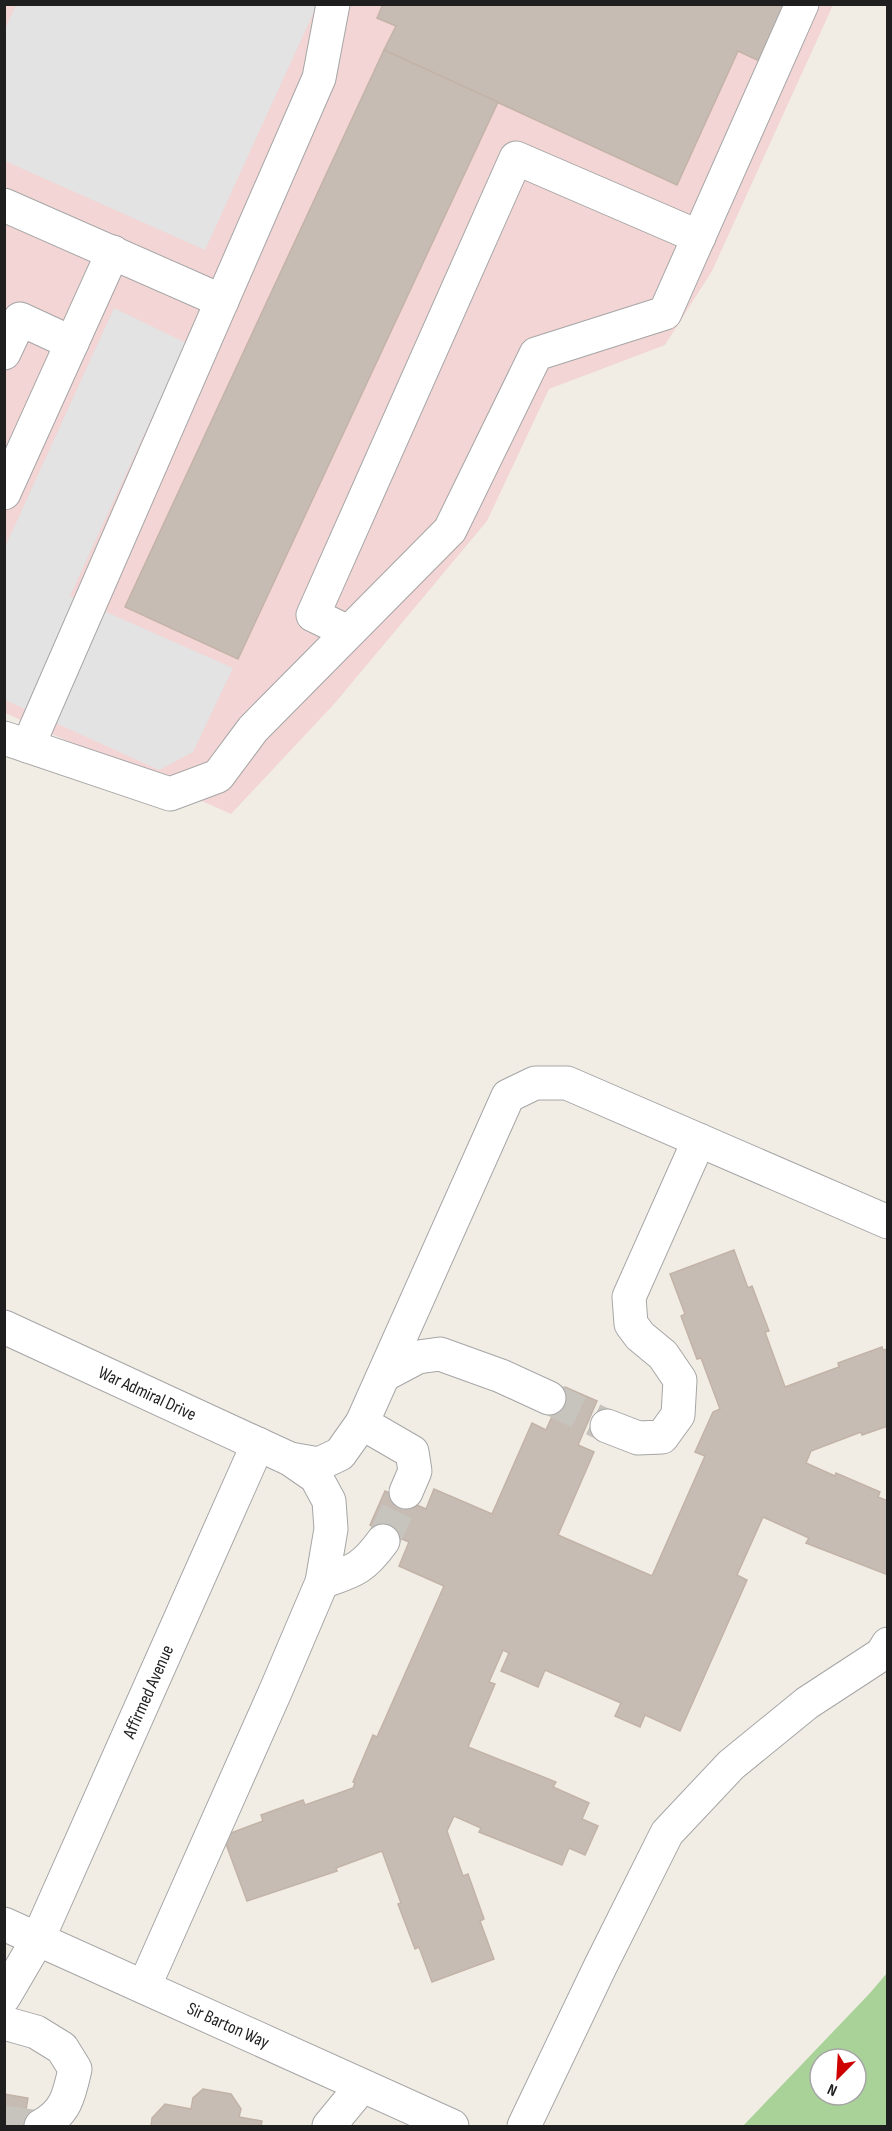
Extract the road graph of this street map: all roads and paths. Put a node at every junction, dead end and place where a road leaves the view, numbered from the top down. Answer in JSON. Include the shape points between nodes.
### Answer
{"nodes":[{"id":1,"x":333,"y":4,"type":"edge"},
{"id":2,"x":802,"y":4,"type":"edge"},
{"id":3,"x":4,"y":205,"type":"edge"},
{"id":4,"x":699,"y":237,"type":"junction"},
{"id":5,"x":113,"y":252,"type":"junction"},
{"id":6,"x":222,"y":302,"type":"junction"},
{"id":7,"x":12,"y":310,"type":"edge"},
{"id":8,"x":72,"y":343,"type":"junction"},
{"id":9,"x":4,"y":352,"type":"edge"},
{"id":10,"x":4,"y":493,"type":"edge"},
{"id":11,"x":348,"y":632,"type":"junction"},
{"id":12,"x":16,"y":742,"type":"edge"},
{"id":13,"x":699,"y":1140,"type":"junction"},
{"id":14,"x":888,"y":1222,"type":"edge"},
{"id":15,"x":4,"y":1327,"type":"edge"},
{"id":16,"x":384,"y":1375,"type":"junction"},
{"id":17,"x":549,"y":1398,"type":"tunnel mouth"},
{"id":18,"x":362,"y":1423,"type":"junction"},
{"id":19,"x":607,"y":1426,"type":"tunnel mouth"},
{"id":20,"x":258,"y":1444,"type":"junction"},
{"id":21,"x":290,"y":1459,"type":"junction"},
{"id":22,"x":406,"y":1492,"type":"tunnel mouth"},
{"id":23,"x":383,"y":1541,"type":"tunnel mouth"},
{"id":24,"x":322,"y":1582,"type":"junction"},
{"id":25,"x":888,"y":1644,"type":"edge"},
{"id":26,"x":4,"y":1924,"type":"edge"},
{"id":27,"x":38,"y":1940,"type":"junction"},
{"id":28,"x":144,"y":1987,"type":"junction"},
{"id":29,"x":4,"y":1997,"type":"edge"},
{"id":30,"x":4,"y":2023,"type":"edge"},
{"id":31,"x":362,"y":2086,"type":"junction"},
{"id":32,"x":40,"y":2127,"type":"edge"},
{"id":33,"x":329,"y":2127,"type":"edge"},
{"id":34,"x":452,"y":2127,"type":"edge"},
{"id":35,"x":524,"y":2127,"type":"edge"}],
"edges":[{"from":1,"to":6,"type":"street","via":[[319,78]]},
{"from":2,"to":4,"type":"street"},
{"from":3,"to":5,"type":"street"},
{"from":4,"to":11,"type":"street","via":[[665,313],[536,354],[450,530]]},
{"from":4,"to":11,"type":"street","via":[[516,158],[313,615]]},
{"from":5,"to":6,"type":"street"},
{"from":5,"to":8,"type":"street"},
{"from":6,"to":12,"type":"street"},
{"from":7,"to":8,"type":"street"},
{"from":7,"to":9,"type":"street"},
{"from":8,"to":10,"type":"street"},
{"from":11,"to":12,"type":"street","via":[[253,729],[218,776],[171,794]]},
{"from":13,"to":14,"type":"street"},
{"from":13,"to":16,"type":"street","via":[[567,1083],[535,1083],[508,1096]]},
{"from":13,"to":19,"type":"street","via":[[629,1298],[631,1324],[663,1355],[680,1380],[678,1415],[662,1437],[638,1438]]},
{"from":15,"to":20,"type":"street","name":"War Admiral Drive"},
{"from":16,"to":17,"type":"street","via":[[418,1357],[440,1354]]},
{"from":16,"to":18,"type":"street"},
{"from":18,"to":21,"type":"street","via":[[340,1454],[319,1464]]},
{"from":18,"to":22,"type":"street","via":[[412,1452],[415,1471]]},
{"from":20,"to":21,"type":"street","name":"War Admiral Drive"},
{"from":20,"to":27,"type":"street","name":"Affirmed Avenue"},
{"from":21,"to":24,"type":"street","via":[[316,1477],[329,1501],[331,1529]]},
{"from":23,"to":24,"type":"street","via":[[369,1561]]},
{"from":24,"to":28,"type":"street"},
{"from":25,"to":35,"type":"street","via":[[882,1654],[807,1703],[731,1765],[668,1833]]},
{"from":26,"to":27,"type":"street","name":"Sir Barton Way"},
{"from":27,"to":28,"type":"street","name":"Sir Barton Way"},
{"from":27,"to":29,"type":"street","name":"Affirmed Avenue"},
{"from":28,"to":31,"type":"street","name":"Sir Barton Way"},
{"from":30,"to":32,"type":"street","via":[[36,2032],[62,2048],[75,2069],[69,2096],[56,2118]]},
{"from":31,"to":33,"type":"street"},
{"from":31,"to":34,"type":"street","name":"Sir Barton Way"}]}
